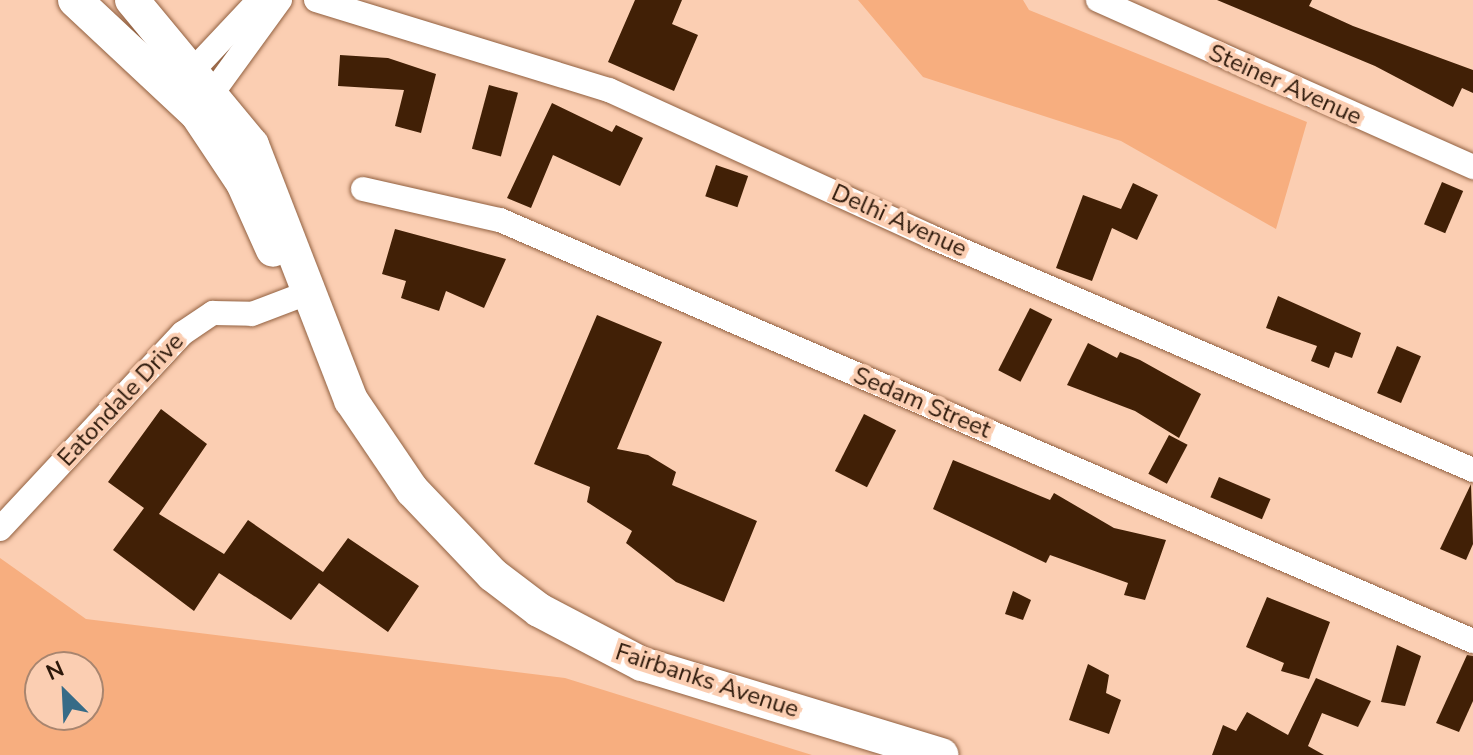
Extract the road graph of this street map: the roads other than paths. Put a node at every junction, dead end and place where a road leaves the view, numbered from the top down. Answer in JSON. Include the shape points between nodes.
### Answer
{"nodes":[{"id":1,"x":75,"y":0,"type":"edge"},
{"id":2,"x":132,"y":0,"type":"edge"},
{"id":3,"x":259,"y":0,"type":"edge"},
{"id":4,"x":280,"y":0,"type":"edge"},
{"id":5,"x":316,"y":0,"type":"edge"},
{"id":6,"x":1098,"y":0,"type":"edge"},
{"id":7,"x":195,"y":91,"type":"junction"},
{"id":8,"x":1473,"y":167,"type":"edge"},
{"id":9,"x":363,"y":189,"type":"dead end"},
{"id":10,"x":307,"y":293,"type":"junction"},
{"id":11,"x":1473,"y":470,"type":"edge"},
{"id":12,"x":0,"y":529,"type":"edge"},
{"id":13,"x":1473,"y":641,"type":"edge"},
{"id":14,"x":942,"y":755,"type":"edge"}],
"edges":[{"from":1,"to":7,"type":"street"},
{"from":2,"to":7,"type":"street"},
{"from":3,"to":7,"type":"street"},
{"from":4,"to":7,"type":"street"},
{"from":5,"to":11,"type":"street","name":"Delhi Avenue","via":[[609,90],[929,236]]},
{"from":6,"to":8,"type":"street","name":"Steiner Avenue"},
{"from":7,"to":10,"type":"street","name":"Fairbanks Avenue","via":[[265,170]]},
{"from":9,"to":13,"type":"street","name":"Sedam Street","via":[[500,220]]},
{"from":10,"to":12,"type":"street","name":"Eatondale Drive","via":[[252,314],[213,313],[183,333]]},
{"from":10,"to":14,"type":"street","name":"Fairbanks Avenue","via":[[351,400],[412,490],[493,575],[539,610],[642,664]]}]}
